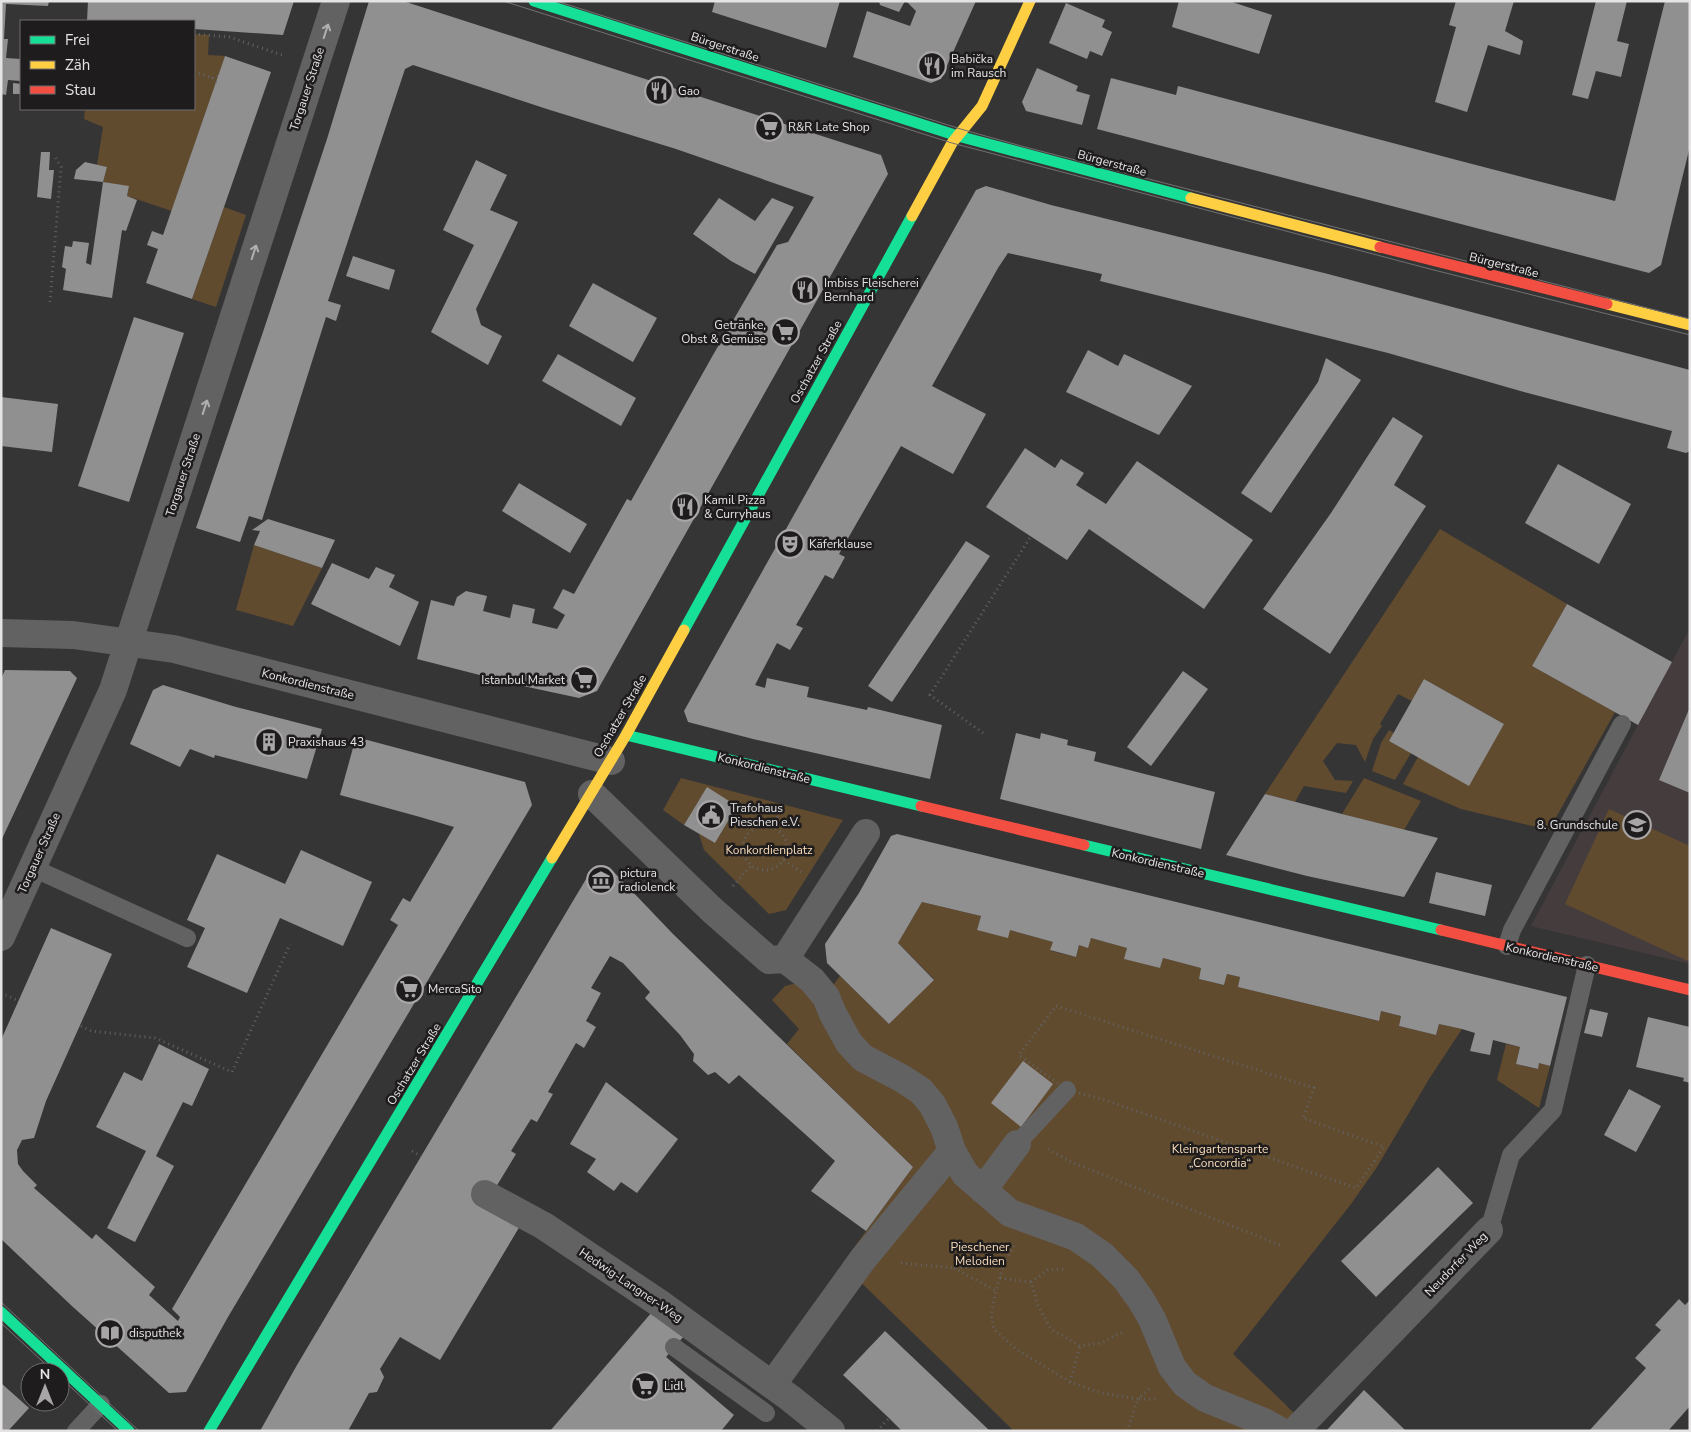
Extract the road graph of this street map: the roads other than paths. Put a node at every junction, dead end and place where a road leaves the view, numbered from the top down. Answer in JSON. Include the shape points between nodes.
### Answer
{"nodes":[{"id":1,"x":336,"y":1,"type":"edge"},
{"id":2,"x":534,"y":1,"type":"edge"},
{"id":3,"x":1030,"y":1,"type":"edge"},
{"id":4,"x":958,"y":136,"type":"junction"},
{"id":5,"x":1689,"y":321,"type":"edge"},
{"id":6,"x":1,"y":633,"type":"edge"},
{"id":7,"x":129,"y":643,"type":"junction"},
{"id":8,"x":1622,"y":724,"type":"dead end"},
{"id":9,"x":626,"y":735,"type":"junction"},
{"id":10,"x":611,"y":761,"type":"junction"},
{"id":11,"x":592,"y":794,"type":"junction"},
{"id":12,"x":866,"y":833,"type":"dead end"},
{"id":13,"x":33,"y":868,"type":"junction"},
{"id":14,"x":1,"y":937,"type":"edge"},
{"id":15,"x":187,"y":938,"type":"dead end"},
{"id":16,"x":1508,"y":946,"type":"junction"},
{"id":17,"x":784,"y":959,"type":"junction"},
{"id":18,"x":1587,"y":965,"type":"junction"},
{"id":19,"x":1690,"y":990,"type":"edge"},
{"id":20,"x":1067,"y":1090,"type":"road end"},
{"id":21,"x":1021,"y":1141,"type":"joint"},
{"id":22,"x":952,"y":1151,"type":"junction"},
{"id":23,"x":983,"y":1190,"type":"junction"},
{"id":24,"x":485,"y":1194,"type":"dead end"},
{"id":25,"x":1489,"y":1230,"type":"joint"},
{"id":26,"x":1,"y":1312,"type":"edge"},
{"id":27,"x":674,"y":1347,"type":"dead end"},
{"id":28,"x":772,"y":1385,"type":"junction"},
{"id":29,"x":101,"y":1404,"type":"junction"},
{"id":30,"x":766,"y":1413,"type":"dead end"},
{"id":31,"x":76,"y":1431,"type":"edge"},
{"id":32,"x":128,"y":1431,"type":"edge"},
{"id":33,"x":209,"y":1431,"type":"edge"},
{"id":34,"x":831,"y":1431,"type":"edge"},
{"id":35,"x":1280,"y":1431,"type":"edge"},
{"id":36,"x":1295,"y":1431,"type":"edge"}],
"edges":[{"from":7,"to":1,"type":"street","name":"Torgauer Straße","one_way":true},
{"from":2,"to":4,"type":"street","name":"Bürgerstraße"},
{"from":3,"to":4,"type":"street","name":"Oschatzer Straße","via":[[982,106]]},
{"from":4,"to":5,"type":"street","name":"Bürgerstraße","via":[[1432,261]]},
{"from":4,"to":9,"type":"street","name":"Oschatzer Straße"},
{"from":6,"to":7,"type":"street","name":"Konkordienstraße","via":[[73,635]]},
{"from":7,"to":10,"type":"street","name":"Konkordienstraße","via":[[174,649]]},
{"from":7,"to":13,"type":"street","name":"Torgauer Straße","via":[[113,690]]},
{"from":8,"to":16,"type":"lane","via":[[1512,930]]},
{"from":9,"to":10,"type":"street","name":"Oschatzer Straße"},
{"from":9,"to":16,"type":"street","name":"Konkordienstraße"},
{"from":10,"to":11,"type":"street","name":"Oschatzer Straße"},
{"from":11,"to":17,"type":"street","via":[[712,910],[769,960]]},
{"from":11,"to":33,"type":"street","name":"Oschatzer Straße"},
{"from":12,"to":17,"type":"street"},
{"from":13,"to":14,"type":"street","name":"Torgauer Straße"},
{"from":13,"to":15,"type":"lane"},
{"from":16,"to":18,"type":"street","name":"Konkordienstraße"},
{"from":17,"to":22,"type":"street","via":[[812,980],[826,997],[849,1043],[863,1058],[921,1091],[944,1127]]},
{"from":18,"to":19,"type":"street","name":"Konkordienstraße"},
{"from":18,"to":25,"type":"lane","name":"Neudorfer Weg","via":[[1553,1110],[1511,1155]]},
{"from":20,"to":21,"type":"lane"},
{"from":21,"to":23,"type":"street"},
{"from":22,"to":23,"type":"street","via":[[965,1174]]},
{"from":22,"to":28,"type":"street","via":[[864,1259]]},
{"from":23,"to":35,"type":"street","via":[[1010,1213],[1076,1236],[1102,1255],[1141,1300],[1172,1367],[1185,1384],[1206,1398]]},
{"from":24,"to":28,"type":"street","name":"Hedwig-Langner-Weg","via":[[544,1226],[662,1305]]},
{"from":25,"to":36,"type":"street","name":"Neudorfer Weg","via":[[1343,1371]]},
{"from":26,"to":29,"type":"street"},
{"from":27,"to":30,"type":"lane"},
{"from":28,"to":34,"type":"street","name":"Hedwig-Langner-Weg"},
{"from":29,"to":31,"type":"lane"},
{"from":29,"to":32,"type":"street"}]}
